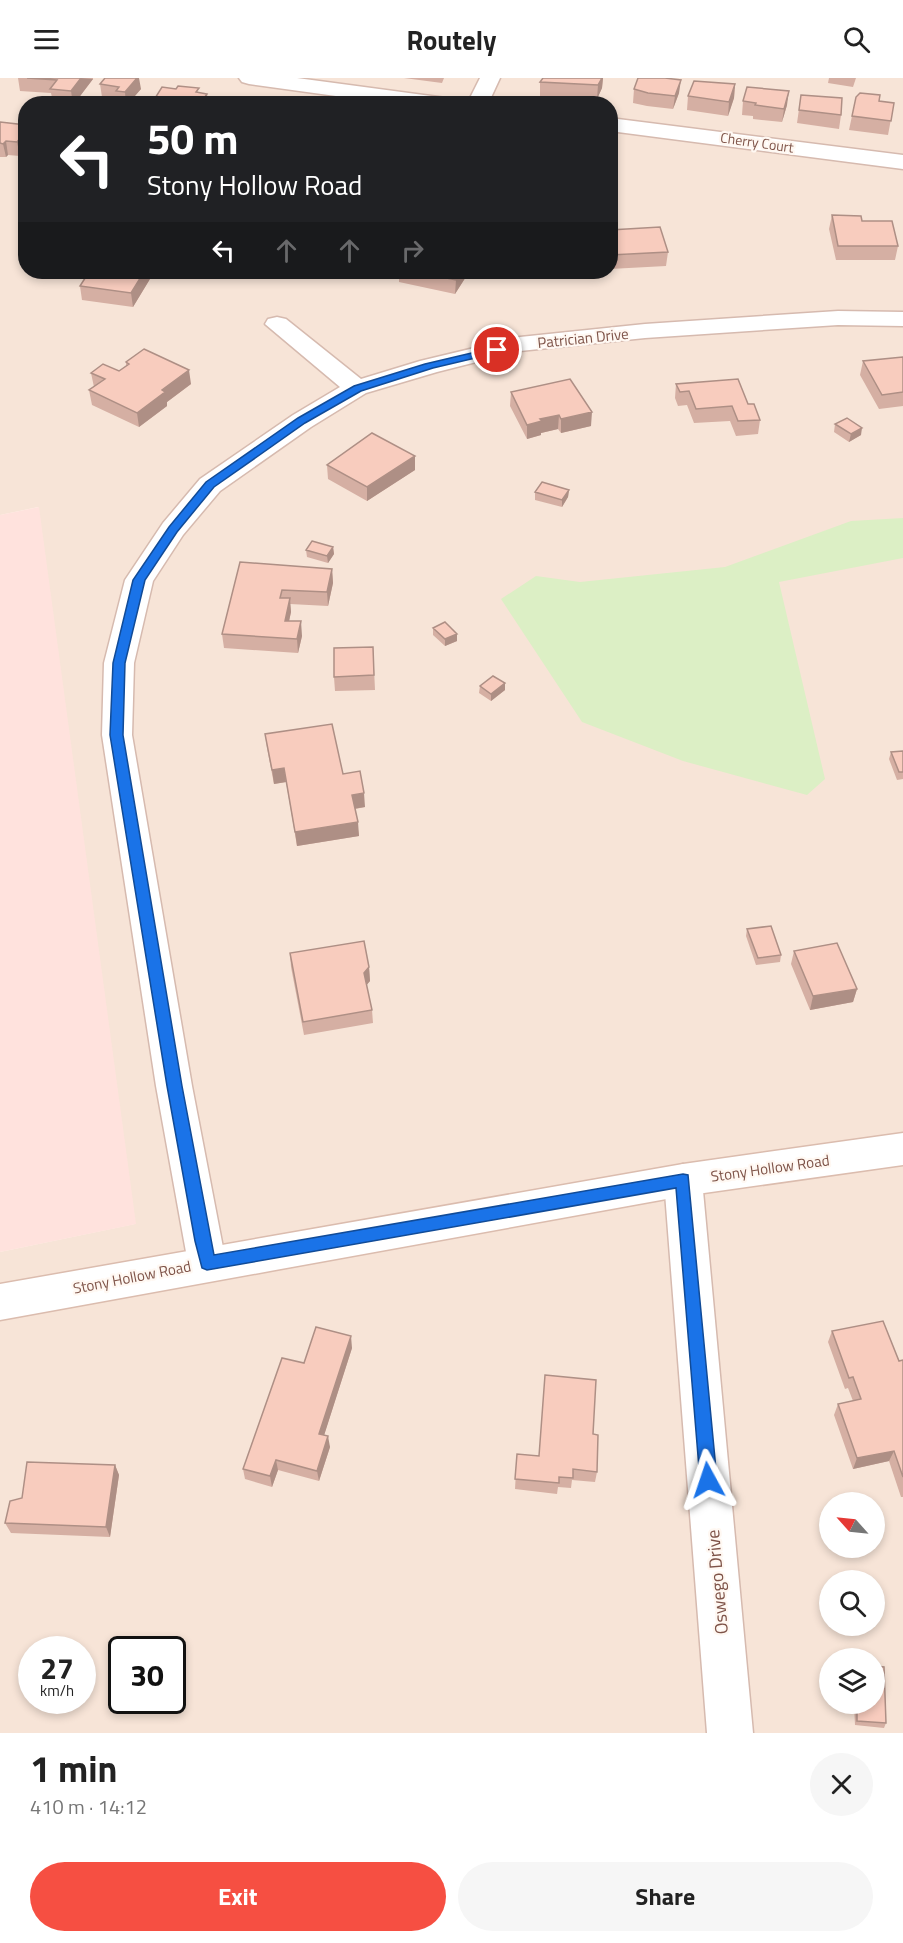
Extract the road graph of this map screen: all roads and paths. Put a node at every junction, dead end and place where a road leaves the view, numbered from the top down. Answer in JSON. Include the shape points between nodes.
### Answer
{"nodes":[{"id":1,"x":249,"y":78,"type":"edge"},
{"id":2,"x":490,"y":78,"type":"edge"},
{"id":3,"x":385,"y":96,"type":"edge"},
{"id":4,"x":481,"y":96,"type":"edge"},
{"id":5,"x":618,"y":125,"type":"edge"},
{"id":6,"x":903,"y":162,"type":"edge"},
{"id":7,"x":903,"y":319,"type":"edge"},
{"id":8,"x":277,"y":324,"type":"dead end"},
{"id":9,"x":357,"y":388,"type":"junction"},
{"id":10,"x":903,"y":1149,"type":"edge"},
{"id":11,"x":683,"y":1180,"type":"junction"},
{"id":12,"x":207,"y":1263,"type":"junction"},
{"id":13,"x":0,"y":1302,"type":"edge"},
{"id":14,"x":730,"y":1733,"type":"edge"}],
"edges":[{"from":1,"to":3,"type":"street"},
{"from":2,"to":4,"type":"street"},
{"from":5,"to":6,"type":"street","name":"Cherry Court"},
{"from":7,"to":9,"type":"street","name":"Patrician Drive","via":[[760,322],[520,344]]},
{"from":8,"to":9,"type":"street"},
{"from":9,"to":12,"type":"street","name":"Patrician Drive","via":[[258,449],[210,485],[173,529],[139,580],[119,663],[117,735]]},
{"from":10,"to":11,"type":"street","name":"Stony Hollow Road"},
{"from":11,"to":12,"type":"street","name":"Stony Hollow Road"},
{"from":11,"to":14,"type":"street","name":"Oswego Drive"},
{"from":12,"to":13,"type":"street","name":"Stony Hollow Road"}]}
